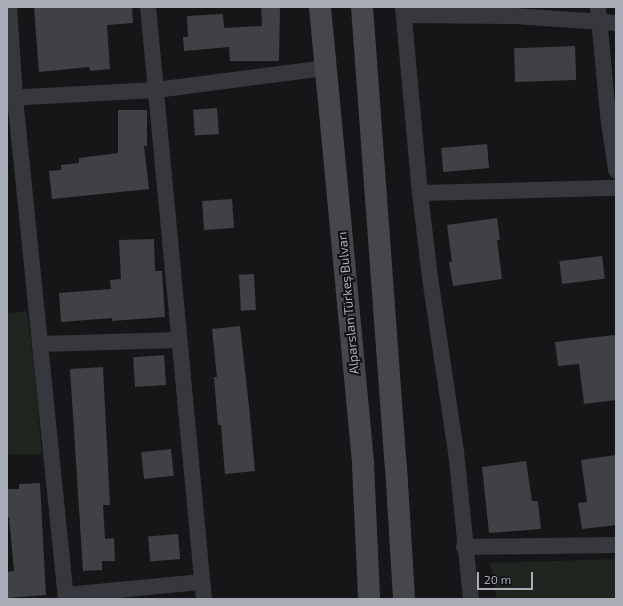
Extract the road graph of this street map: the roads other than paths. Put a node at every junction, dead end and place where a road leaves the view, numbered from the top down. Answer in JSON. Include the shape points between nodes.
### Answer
{"nodes":[{"id":1,"x":9,"y":7,"type":"edge"},
{"id":2,"x":148,"y":7,"type":"edge"},
{"id":3,"x":320,"y":7,"type":"edge"},
{"id":4,"x":362,"y":7,"type":"edge"},
{"id":5,"x":403,"y":11,"type":"edge"},
{"id":6,"x":598,"y":14,"type":"edge"},
{"id":7,"x":616,"y":23,"type":"edge"},
{"id":8,"x":325,"y":68,"type":"junction"},
{"id":9,"x":156,"y":90,"type":"junction"},
{"id":10,"x":11,"y":98,"type":"edge"},
{"id":11,"x":616,"y":170,"type":"edge"},
{"id":12,"x":616,"y":188,"type":"edge"},
{"id":13,"x":420,"y":193,"type":"junction"},
{"id":14,"x":179,"y":340,"type":"junction"},
{"id":15,"x":40,"y":344,"type":"junction"},
{"id":16,"x":616,"y":545,"type":"edge"},
{"id":17,"x":464,"y":547,"type":"junction"},
{"id":18,"x":202,"y":582,"type":"junction"},
{"id":19,"x":66,"y":597,"type":"edge"},
{"id":20,"x":204,"y":599,"type":"edge"},
{"id":21,"x":369,"y":599,"type":"edge"},
{"id":22,"x":404,"y":599,"type":"edge"},
{"id":23,"x":471,"y":599,"type":"edge"}],
"edges":[{"from":1,"to":10,"type":"street"},
{"from":2,"to":9,"type":"street"},
{"from":3,"to":8,"type":"main road","name":"Alparslan Türkeş Bulvarı"},
{"from":4,"to":22,"type":"main road"},
{"from":5,"to":6,"type":"street","via":[[515,16]]},
{"from":5,"to":13,"type":"street"},
{"from":6,"to":7,"type":"street"},
{"from":6,"to":11,"type":"street"},
{"from":8,"to":9,"type":"street"},
{"from":8,"to":21,"type":"main road","name":"Alparslan Türkeş Bulvarı","via":[[363,465]]},
{"from":9,"to":10,"type":"street"},
{"from":9,"to":14,"type":"street"},
{"from":10,"to":15,"type":"street"},
{"from":12,"to":13,"type":"street"},
{"from":13,"to":17,"type":"street","via":[[456,451]]},
{"from":14,"to":15,"type":"street"},
{"from":14,"to":18,"type":"street"},
{"from":15,"to":19,"type":"street"},
{"from":16,"to":17,"type":"street"},
{"from":17,"to":23,"type":"street"},
{"from":18,"to":19,"type":"street"},
{"from":18,"to":20,"type":"street"}]}
